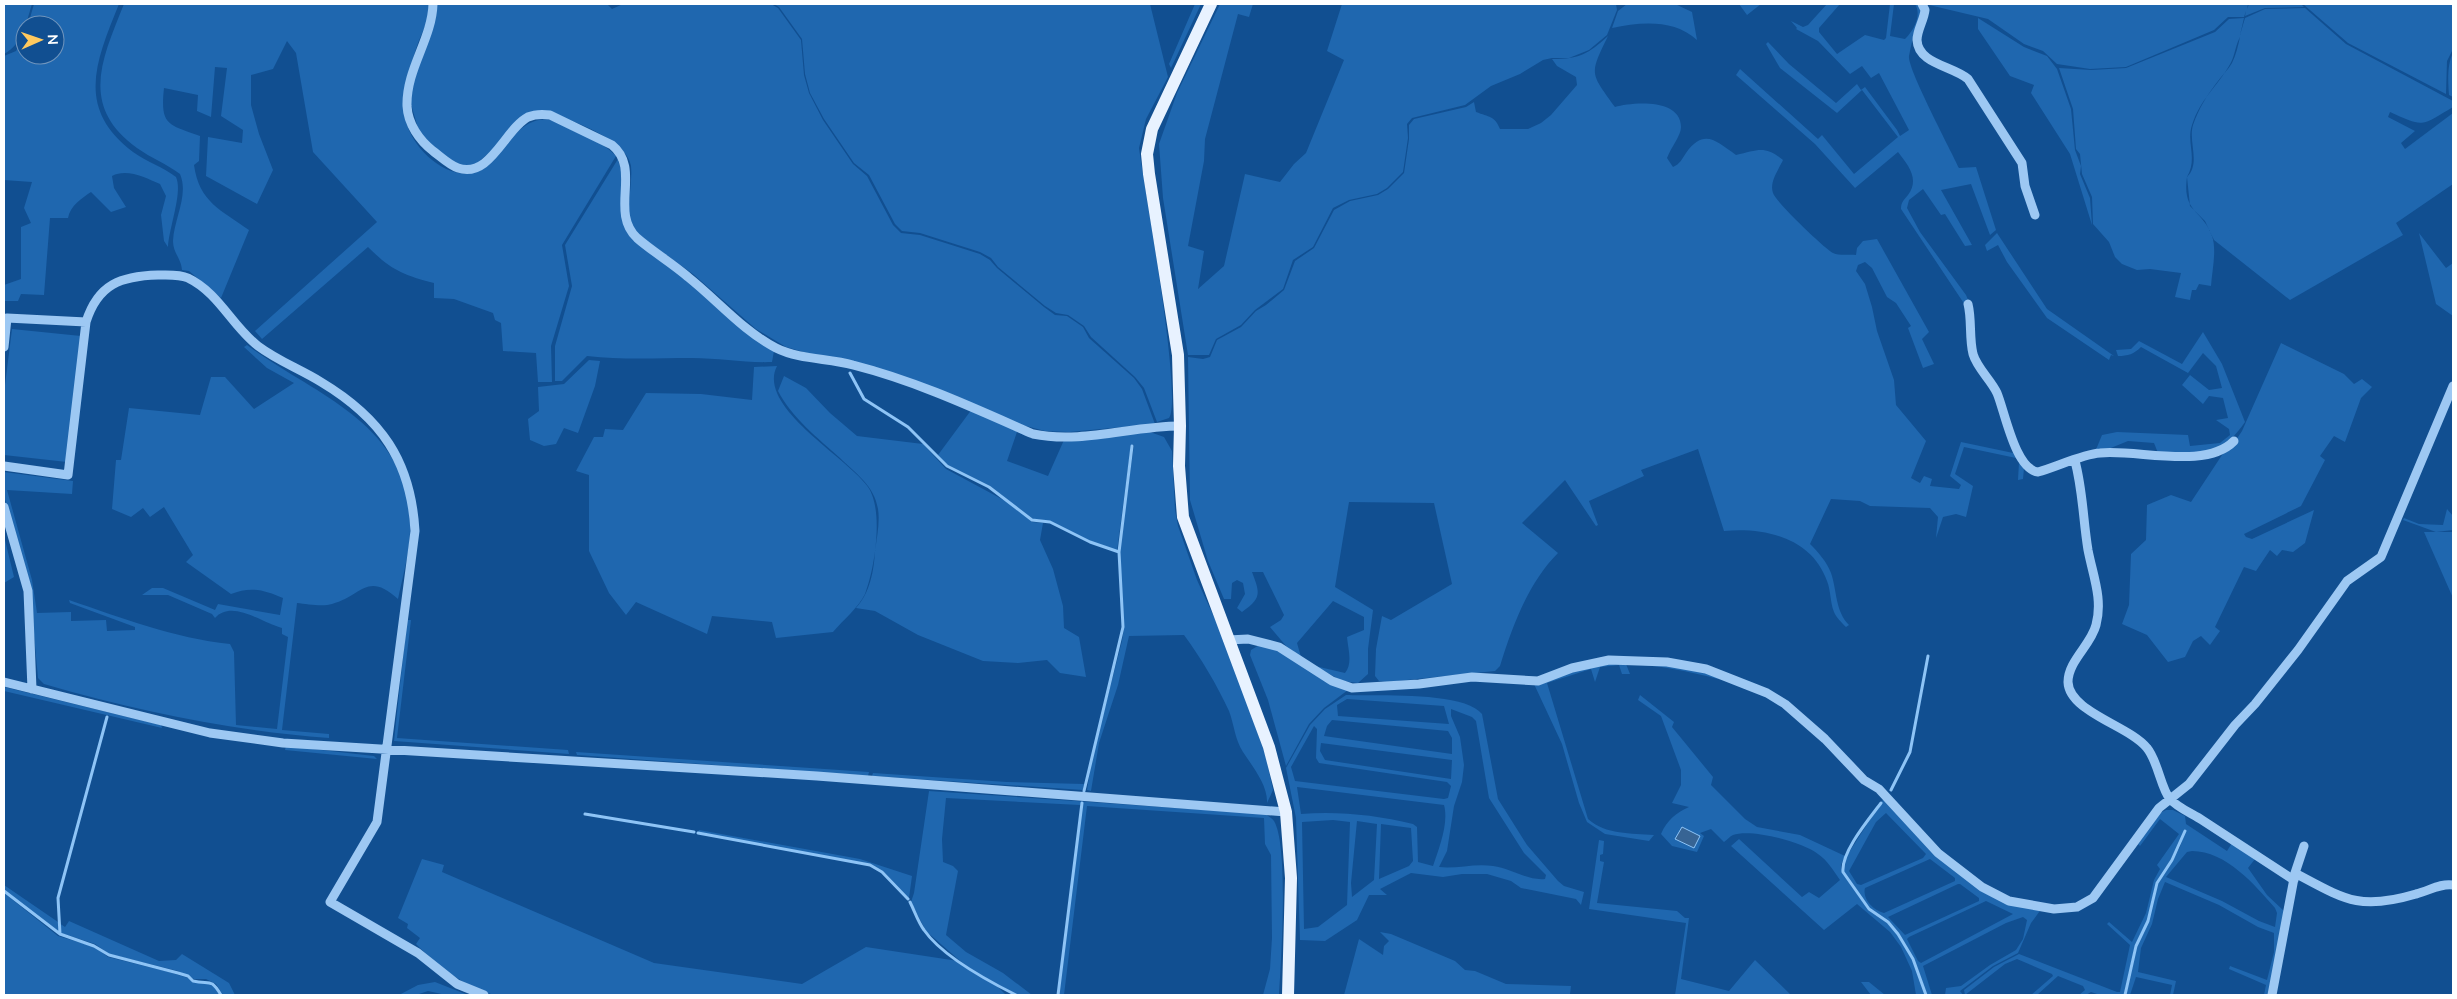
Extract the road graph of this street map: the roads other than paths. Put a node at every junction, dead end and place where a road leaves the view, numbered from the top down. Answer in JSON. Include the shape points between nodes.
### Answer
{"nodes":[{"id":1,"x":433,"y":4,"type":"edge"},
{"id":2,"x":1211,"y":4,"type":"edge"},
{"id":3,"x":1922,"y":4,"type":"edge"},
{"id":4,"x":2035,"y":215,"type":"dead end"},
{"id":5,"x":1968,"y":304,"type":"dead end"},
{"id":6,"x":86,"y":322,"type":"junction"},
{"id":7,"x":4,"y":347,"type":"edge"},
{"id":8,"x":2453,"y":386,"type":"edge"},
{"id":9,"x":1180,"y":426,"type":"junction"},
{"id":10,"x":2234,"y":441,"type":"dead end"},
{"id":11,"x":2075,"y":461,"type":"junction"},
{"id":12,"x":4,"y":466,"type":"edge"},
{"id":13,"x":4,"y":507,"type":"edge"},
{"id":14,"x":1228,"y":640,"type":"junction"},
{"id":15,"x":4,"y":682,"type":"edge"},
{"id":16,"x":32,"y":689,"type":"junction"},
{"id":17,"x":385,"y":749,"type":"junction"},
{"id":18,"x":2170,"y":799,"type":"junction"},
{"id":19,"x":1286,"y":812,"type":"junction"},
{"id":20,"x":2304,"y":846,"type":"dead end"},
{"id":21,"x":2295,"y":876,"type":"junction"},
{"id":22,"x":2453,"y":885,"type":"edge"},
{"id":23,"x":484,"y":995,"type":"edge"},
{"id":24,"x":1288,"y":995,"type":"edge"},
{"id":25,"x":2272,"y":995,"type":"edge"}],
"edges":[{"from":1,"to":9,"type":"street","via":[[432,16],[413,65],[407,106],[409,119],[421,141],[457,168],[477,168],[526,118],[550,115],[620,151],[627,174],[625,212],[630,230],[746,327],[777,348],[804,357],[852,364],[896,378],[1043,436],[1070,438]]},
{"from":2,"to":9,"type":"main road","via":[[1157,115],[1147,154],[1178,355]]},
{"from":3,"to":4,"type":"street","via":[[1925,10],[1918,47],[1930,60],[1968,79],[2022,163],[2025,186]]},
{"from":5,"to":11,"type":"street","via":[[1974,356],[1997,393],[2014,445],[2027,468],[2038,472]]},
{"from":6,"to":7,"type":"street","via":[[7,318]]},
{"from":6,"to":12,"type":"street","via":[[68,475]]},
{"from":6,"to":17,"type":"street","via":[[90,308],[115,282],[141,276],[177,275],[188,278],[214,297],[239,330],[283,362],[339,394],[373,423],[391,444],[410,493],[415,531]]},
{"from":8,"to":18,"type":"street","via":[[2381,557],[2347,582],[2298,650],[2190,784]]},
{"from":9,"to":14,"type":"main road","via":[[1178,466],[1183,517]]},
{"from":10,"to":11,"type":"street","via":[[2222,450],[2202,455],[2102,452]]},
{"from":11,"to":18,"type":"street","via":[[2083,498],[2088,551],[2097,588],[2098,615],[2092,637],[2069,674],[2069,686],[2074,696],[2092,712],[2122,727],[2142,742],[2154,760]]},
{"from":13,"to":16,"type":"street","via":[[28,591]]},
{"from":14,"to":18,"type":"street","via":[[1248,639],[1279,647],[1332,681],[1352,688],[1472,677],[1529,682],[1617,659],[1667,662],[1706,669],[1760,690],[1785,704],[1825,739],[1864,780],[1879,789],[1938,853],[1982,887],[2009,900],[2045,908],[2077,908],[2093,898]]},
{"from":14,"to":19,"type":"main road","via":[[1269,747]]},
{"from":15,"to":16,"type":"street"},
{"from":16,"to":17,"type":"street","via":[[210,733],[283,743]]},
{"from":17,"to":19,"type":"street","via":[[817,776]]},
{"from":17,"to":23,"type":"street","via":[[377,822],[330,902],[418,953],[457,984]]},
{"from":18,"to":21,"type":"street"},
{"from":19,"to":24,"type":"main road","via":[[1291,878]]},
{"from":20,"to":21,"type":"street"},
{"from":21,"to":22,"type":"street","via":[[2347,900],[2369,902]]},
{"from":21,"to":25,"type":"street"}]}
